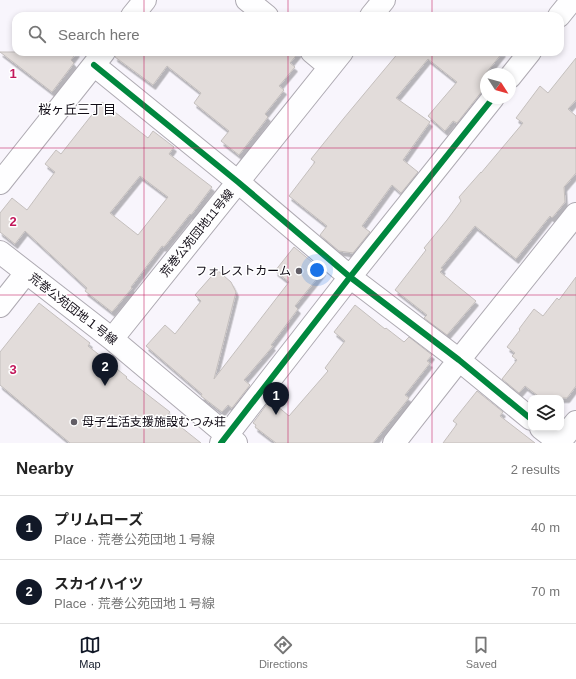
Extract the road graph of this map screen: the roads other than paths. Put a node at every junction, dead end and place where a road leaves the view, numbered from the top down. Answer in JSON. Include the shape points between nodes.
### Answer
{"nodes":[{"id":1,"x":145,"y":0,"type":"edge"},
{"id":2,"x":248,"y":0,"type":"edge"},
{"id":3,"x":384,"y":0,"type":"edge"},
{"id":4,"x":572,"y":0,"type":"edge"},
{"id":5,"x":135,"y":12,"type":"edge"},
{"id":6,"x":262,"y":12,"type":"edge"},
{"id":7,"x":375,"y":12,"type":"edge"},
{"id":8,"x":562,"y":12,"type":"edge"},
{"id":9,"x":324,"y":56,"type":"edge"},
{"id":10,"x":527,"y":56,"type":"edge"},
{"id":11,"x":99,"y":58,"type":"edge"},
{"id":12,"x":336,"y":60,"type":"edge"},
{"id":13,"x":516,"y":69,"type":"edge"},
{"id":14,"x":488,"y":104,"type":"edge"},
{"id":15,"x":238,"y":182,"type":"junction"},
{"id":16,"x":0,"y":183,"type":"edge"},
{"id":17,"x":576,"y":214,"type":"edge"},
{"id":18,"x":0,"y":252,"type":"edge"},
{"id":19,"x":26,"y":273,"type":"junction"},
{"id":20,"x":350,"y":277,"type":"junction"},
{"id":21,"x":0,"y":306,"type":"edge"},
{"id":22,"x":112,"y":339,"type":"junction"},
{"id":23,"x":459,"y":360,"type":"junction"},
{"id":24,"x":528,"y":417,"type":"edge"},
{"id":25,"x":576,"y":422,"type":"edge"},
{"id":26,"x":546,"y":431,"type":"edge"},
{"id":27,"x":228,"y":441,"type":"edge"},
{"id":28,"x":394,"y":443,"type":"edge"},
{"id":29,"x":560,"y":443,"type":"edge"}],
"edges":[{"from":1,"to":5,"type":"street"},
{"from":2,"to":6,"type":"street"},
{"from":3,"to":7,"type":"street"},
{"from":4,"to":8,"type":"street"},
{"from":9,"to":12,"type":"street"},
{"from":10,"to":13,"type":"street"},
{"from":11,"to":15,"type":"street"},
{"from":11,"to":16,"type":"street"},
{"from":12,"to":15,"type":"street","name":"荒巻公苑団地11号線"},
{"from":14,"to":20,"type":"street"},
{"from":15,"to":20,"type":"street"},
{"from":15,"to":22,"type":"street","name":"荒巻公苑団地11号線"},
{"from":17,"to":23,"type":"street"},
{"from":18,"to":19,"type":"street","name":"荒巻公苑団地１号線"},
{"from":19,"to":21,"type":"street"},
{"from":19,"to":22,"type":"street","name":"荒巻公苑団地１号線"},
{"from":20,"to":23,"type":"street"},
{"from":20,"to":27,"type":"street"},
{"from":22,"to":27,"type":"street","name":"荒巻公苑団地１号線"},
{"from":23,"to":24,"type":"street"},
{"from":23,"to":28,"type":"street"},
{"from":25,"to":29,"type":"street"},
{"from":26,"to":29,"type":"street"}]}
